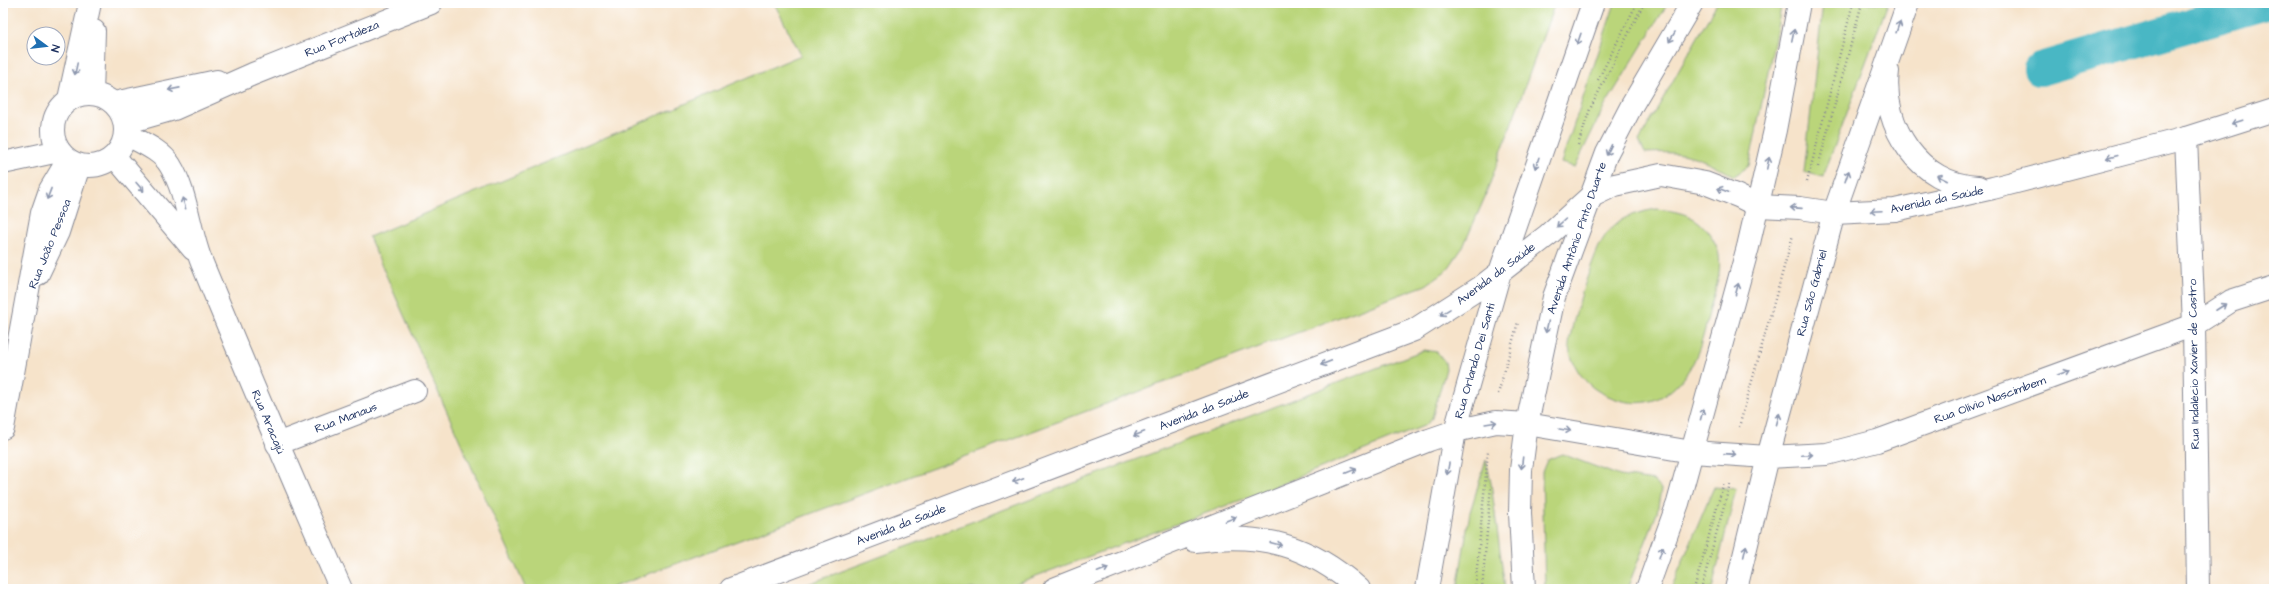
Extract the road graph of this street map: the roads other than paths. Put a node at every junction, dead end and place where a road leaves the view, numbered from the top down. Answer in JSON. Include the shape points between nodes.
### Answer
{"nodes":[{"id":1,"x":90,"y":3,"type":"edge"},
{"id":2,"x":95,"y":3,"type":"edge"},
{"id":3,"x":431,"y":3,"type":"edge"},
{"id":4,"x":1593,"y":3,"type":"edge"},
{"id":5,"x":1692,"y":3,"type":"edge"},
{"id":6,"x":1799,"y":3,"type":"edge"},
{"id":7,"x":1908,"y":3,"type":"edge"},
{"id":8,"x":1890,"y":52,"type":"junction"},
{"id":9,"x":253,"y":74,"type":"junction"},
{"id":10,"x":92,"y":94,"type":"junction"},
{"id":11,"x":69,"y":99,"type":"junction"},
{"id":12,"x":114,"y":103,"type":"junction"},
{"id":13,"x":2274,"y":110,"type":"edge"},
{"id":14,"x":125,"y":129,"type":"junction"},
{"id":15,"x":2186,"y":138,"type":"junction"},
{"id":16,"x":115,"y":157,"type":"junction"},
{"id":17,"x":69,"y":159,"type":"junction"},
{"id":18,"x":3,"y":163,"type":"edge"},
{"id":19,"x":1993,"y":188,"type":"junction"},
{"id":20,"x":1590,"y":197,"type":"junction"},
{"id":21,"x":1758,"y":206,"type":"junction"},
{"id":22,"x":1834,"y":213,"type":"junction"},
{"id":23,"x":198,"y":254,"type":"junction"},
{"id":24,"x":1500,"y":272,"type":"junction"},
{"id":25,"x":2274,"y":287,"type":"edge"},
{"id":26,"x":2194,"y":325,"type":"junction"},
{"id":27,"x":415,"y":392,"type":"dead end"},
{"id":28,"x":1527,"y":424,"type":"junction"},
{"id":29,"x":3,"y":428,"type":"edge"},
{"id":30,"x":1455,"y":431,"type":"junction"},
{"id":31,"x":277,"y":444,"type":"junction"},
{"id":32,"x":1692,"y":452,"type":"junction"},
{"id":33,"x":1768,"y":457,"type":"junction"},
{"id":34,"x":1168,"y":544,"type":"junction"},
{"id":35,"x":341,"y":589,"type":"edge"},
{"id":36,"x":731,"y":589,"type":"edge"},
{"id":37,"x":1054,"y":589,"type":"edge"},
{"id":38,"x":1359,"y":589,"type":"edge"},
{"id":39,"x":1427,"y":589,"type":"edge"},
{"id":40,"x":1524,"y":589,"type":"edge"},
{"id":41,"x":1647,"y":589,"type":"edge"},
{"id":42,"x":1736,"y":589,"type":"edge"},
{"id":43,"x":2198,"y":589,"type":"edge"}],
"edges":[{"from":1,"to":11,"type":"main road","one_way":true},
{"from":2,"to":10,"type":"main road"},
{"from":3,"to":9,"type":"main road","name":"Rua Fortaleza"},
{"from":4,"to":24,"type":"main road","name":"Rua Orlando Dei Santi","one_way":true},
{"from":5,"to":20,"type":"main road","name":"Avenida Antônio Pinto Duarte","one_way":true,"via":[[1632,105],[1607,153]]},
{"from":21,"to":6,"type":"main road","one_way":true},
{"from":8,"to":7,"type":"main road","name":"Rua São Gabriel","one_way":true},
{"from":19,"to":8,"type":"main road","one_way":true,"via":[[1966,187],[1951,183],[1928,171],[1912,156],[1900,138],[1893,117],[1886,83]]},
{"from":22,"to":8,"type":"main road","name":"Rua São Gabriel","one_way":true},
{"from":9,"to":12,"type":"main road","name":"Rua Fortaleza","one_way":true},
{"from":9,"to":14,"type":"main road","name":"Rua Fortaleza"},
{"from":10,"to":11,"type":"main road","via":[[81,94]]},
{"from":10,"to":12,"type":"main road"},
{"from":11,"to":17,"type":"main road","via":[[55,117],[53,129],[54,141]]},
{"from":12,"to":14,"type":"main road","via":[[121,112]]},
{"from":13,"to":15,"type":"main road","name":"Avenida da Saúde","one_way":true},
{"from":14,"to":16,"type":"main road","via":[[122,147]]},
{"from":23,"to":14,"type":"main road","name":"Rua Aracajú","one_way":true,"via":[[177,178],[169,163]]},
{"from":15,"to":19,"type":"main road","name":"Avenida da Saúde","one_way":true},
{"from":15,"to":26,"type":"main road","name":"Rua Indalécio Xavier de Castro"},
{"from":16,"to":17,"type":"main road","via":[[104,164],[92,167]]},
{"from":16,"to":23,"type":"main road","name":"Rua Aracajú","one_way":true},
{"from":17,"to":18,"type":"main road"},
{"from":17,"to":29,"type":"main road","name":"Rua João Pessoa","via":[[50,190],[42,213]]},
{"from":19,"to":22,"type":"main road","name":"Avenida da Saúde","one_way":true,"via":[[1895,210]]},
{"from":21,"to":20,"type":"main road","name":"Avenida da Saúde","one_way":true,"via":[[1705,183],[1660,175],[1615,185]]},
{"from":20,"to":24,"type":"main road","name":"Avenida da Saúde","one_way":true,"via":[[1548,235]]},
{"from":20,"to":28,"type":"main road","name":"Avenida Antônio Pinto Duarte","one_way":true,"via":[[1554,297]]},
{"from":22,"to":21,"type":"main road","name":"Avenida da Saúde","one_way":true,"via":[[1804,208]]},
{"from":32,"to":21,"type":"main road","one_way":true},
{"from":33,"to":22,"type":"main road","name":"Rua São Gabriel","one_way":true},
{"from":23,"to":31,"type":"main road","name":"Rua Aracajú"},
{"from":24,"to":30,"type":"main road","name":"Rua Orlando Dei Santi"},
{"from":24,"to":36,"type":"main road","name":"Avenida da Saúde","one_way":true,"via":[[1447,311],[1414,330]]},
{"from":26,"to":25,"type":"main road","name":"Rua Olívio Nascimbem","one_way":true,"via":[[2232,300]]},
{"from":33,"to":26,"type":"main road","name":"Rua Olívio Nascimbem","one_way":true,"via":[[1826,454],[1877,441]]},
{"from":26,"to":43,"type":"main road","name":"Rua Indalécio Xavier de Castro"},
{"from":27,"to":31,"type":"main road","name":"Rua Manaus"},
{"from":28,"to":30,"type":"main road","via":[[1490,422]]},
{"from":28,"to":32,"type":"main road","one_way":true},
{"from":28,"to":40,"type":"main road","name":"Avenida Antônio Pinto Duarte","one_way":true,"via":[[1521,470],[1520,513]]},
{"from":34,"to":30,"type":"main road","one_way":true},
{"from":30,"to":39,"type":"main road","name":"Rua Orlando Dei Santi","one_way":true},
{"from":31,"to":35,"type":"main road","name":"Rua Aracajú"},
{"from":32,"to":33,"type":"main road","name":"Rua Olívio Nascimbem","one_way":true},
{"from":41,"to":32,"type":"main road","one_way":true,"via":[[1678,503]]},
{"from":42,"to":33,"type":"main road","name":"Rua São Gabriel","one_way":true},
{"from":37,"to":34,"type":"main road","one_way":true},
{"from":34,"to":38,"type":"main road","one_way":true,"via":[[1218,538],[1260,540],[1306,552],[1337,570]]}]}
